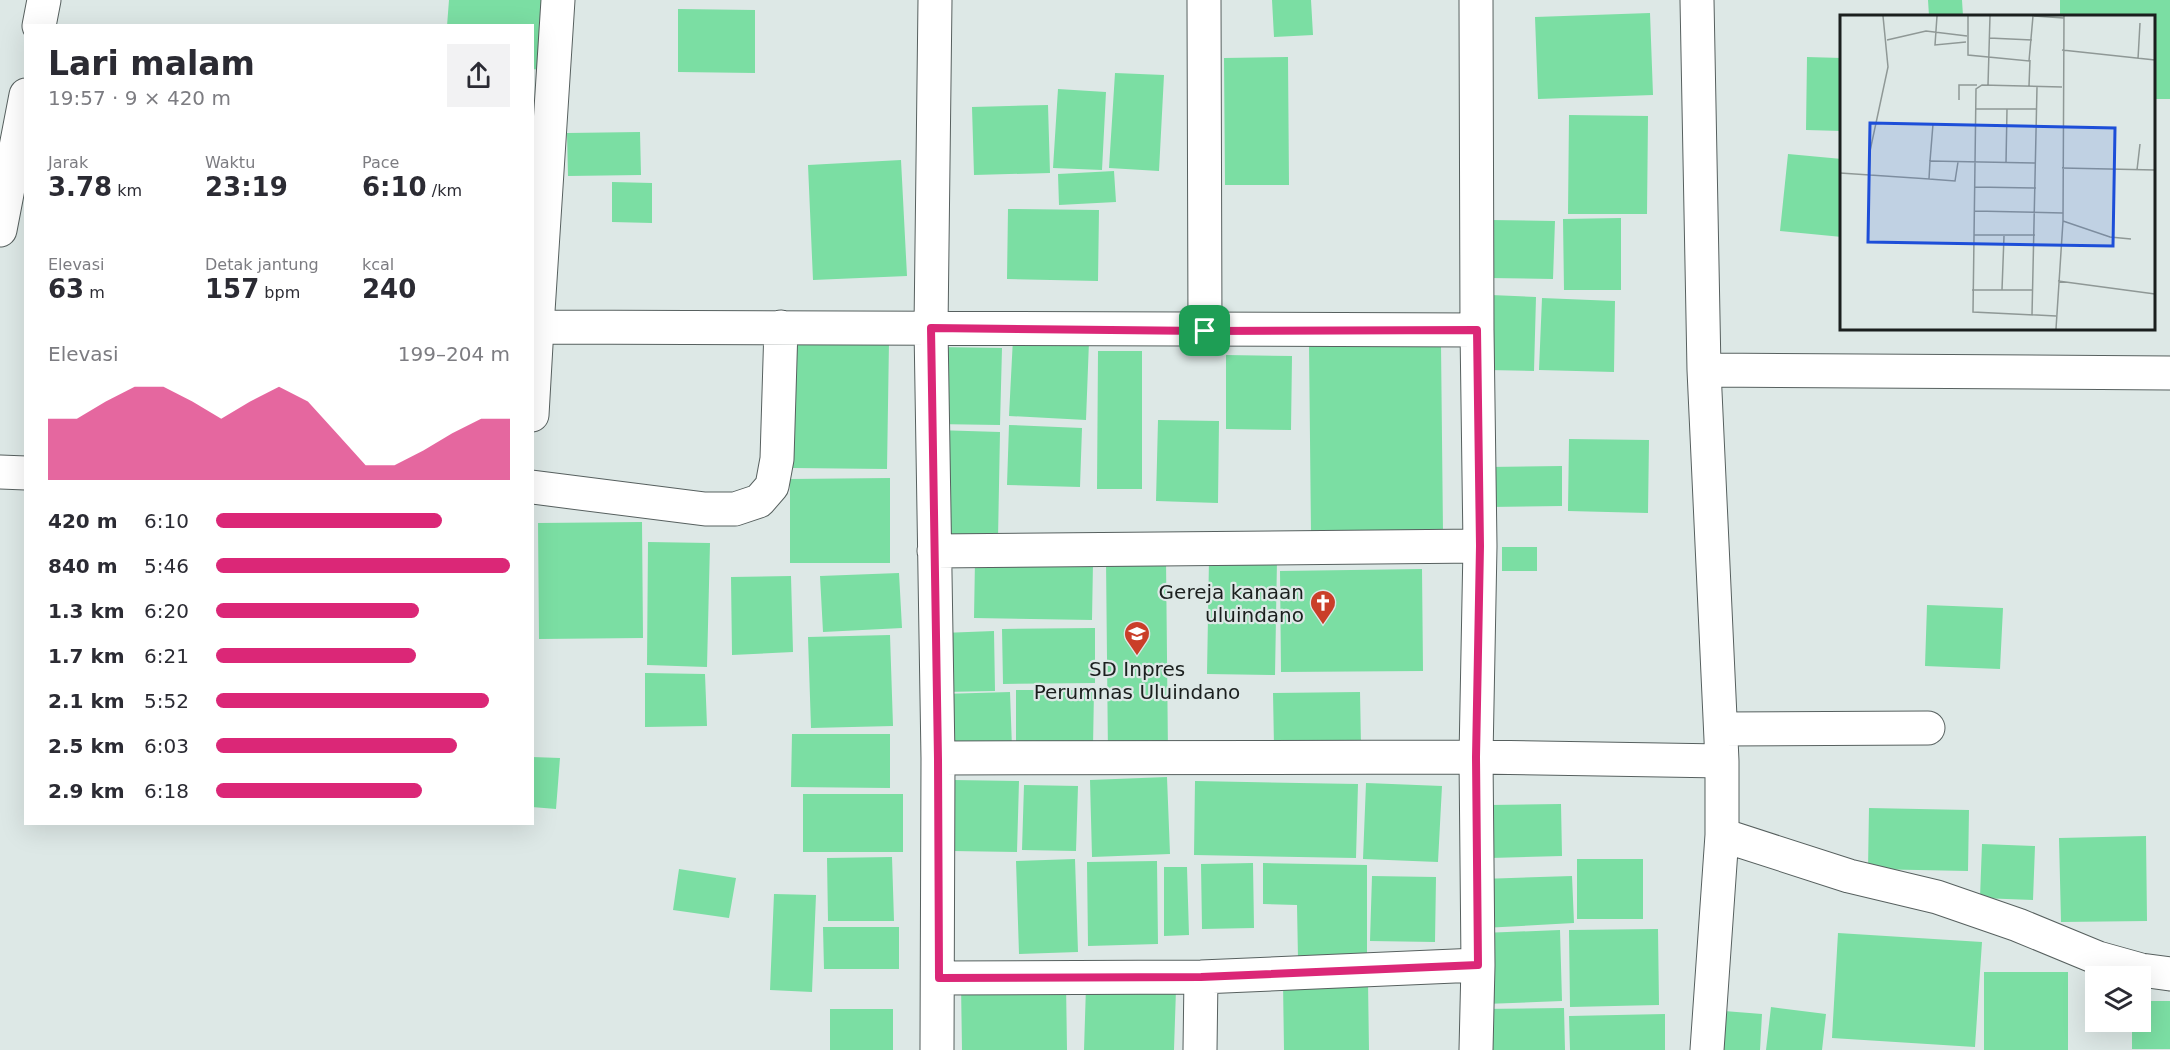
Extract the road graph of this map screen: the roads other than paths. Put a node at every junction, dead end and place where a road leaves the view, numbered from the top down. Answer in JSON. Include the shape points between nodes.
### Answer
{"nodes":[{"id":1,"x":44,"y":0,"type":"edge"},
{"id":2,"x":558,"y":0,"type":"edge"},
{"id":3,"x":935,"y":0,"type":"edge"},
{"id":4,"x":1204,"y":0,"type":"edge"},
{"id":5,"x":1476,"y":0,"type":"edge"},
{"id":6,"x":1697,"y":0,"type":"edge"},
{"id":7,"x":39,"y":24,"type":"edge"},
{"id":8,"x":24,"y":105,"type":"edge"},
{"id":9,"x":0,"y":230,"type":"edge"},
{"id":10,"x":537,"y":327,"type":"junction"},
{"id":11,"x":781,"y":327,"type":"junction"},
{"id":12,"x":931,"y":328,"type":"junction"},
{"id":13,"x":1477,"y":330,"type":"junction"},
{"id":14,"x":1205,"y":331,"type":"junction"},
{"id":15,"x":1704,"y":370,"type":"junction"},
{"id":16,"x":2170,"y":373,"type":"edge"},
{"id":17,"x":534,"y":380,"type":"edge"},
{"id":18,"x":0,"y":472,"type":"edge"},
{"id":19,"x":24,"y":473,"type":"edge"},
{"id":20,"x":534,"y":488,"type":"edge"},
{"id":21,"x":1480,"y":546,"type":"junction"},
{"id":22,"x":934,"y":551,"type":"junction"},
{"id":23,"x":1928,"y":728,"type":"dead end"},
{"id":24,"x":1721,"y":729,"type":"junction"},
{"id":25,"x":1476,"y":757,"type":"junction"},
{"id":26,"x":938,"y":759,"type":"junction"},
{"id":27,"x":1722,"y":762,"type":"junction"},
{"id":28,"x":1722,"y":835,"type":"junction"},
{"id":29,"x":1478,"y":965,"type":"junction"},
{"id":30,"x":2170,"y":974,"type":"edge"},
{"id":31,"x":1201,"y":977,"type":"junction"},
{"id":32,"x":939,"y":978,"type":"junction"},
{"id":33,"x":937,"y":1050,"type":"edge"},
{"id":34,"x":1200,"y":1050,"type":"edge"},
{"id":35,"x":1476,"y":1050,"type":"edge"},
{"id":36,"x":1707,"y":1050,"type":"edge"}],
"edges":[{"from":1,"to":7,"type":"street"},
{"from":2,"to":10,"type":"street"},
{"from":3,"to":12,"type":"street"},
{"from":4,"to":14,"type":"street"},
{"from":5,"to":13,"type":"street"},
{"from":6,"to":15,"type":"street"},
{"from":8,"to":9,"type":"street"},
{"from":10,"to":11,"type":"street"},
{"from":10,"to":17,"type":"street"},
{"from":11,"to":12,"type":"street"},
{"from":11,"to":20,"type":"street","via":[[777,459],[772,486],[759,501],[735,509],[705,509]]},
{"from":12,"to":14,"type":"street"},
{"from":12,"to":22,"type":"street"},
{"from":13,"to":14,"type":"street"},
{"from":13,"to":21,"type":"street"},
{"from":15,"to":16,"type":"street"},
{"from":15,"to":24,"type":"street"},
{"from":18,"to":19,"type":"street"},
{"from":21,"to":22,"type":"street"},
{"from":21,"to":25,"type":"street"},
{"from":22,"to":26,"type":"street"},
{"from":23,"to":24,"type":"street"},
{"from":24,"to":27,"type":"street"},
{"from":25,"to":26,"type":"street"},
{"from":25,"to":27,"type":"street"},
{"from":25,"to":29,"type":"street"},
{"from":26,"to":32,"type":"street"},
{"from":27,"to":28,"type":"street"},
{"from":28,"to":30,"type":"street","via":[[1849,876],[1937,897],[2098,958]]},
{"from":28,"to":36,"type":"street"},
{"from":29,"to":31,"type":"street"},
{"from":29,"to":35,"type":"street"},
{"from":31,"to":32,"type":"street"},
{"from":31,"to":34,"type":"street"},
{"from":32,"to":33,"type":"street"}]}
